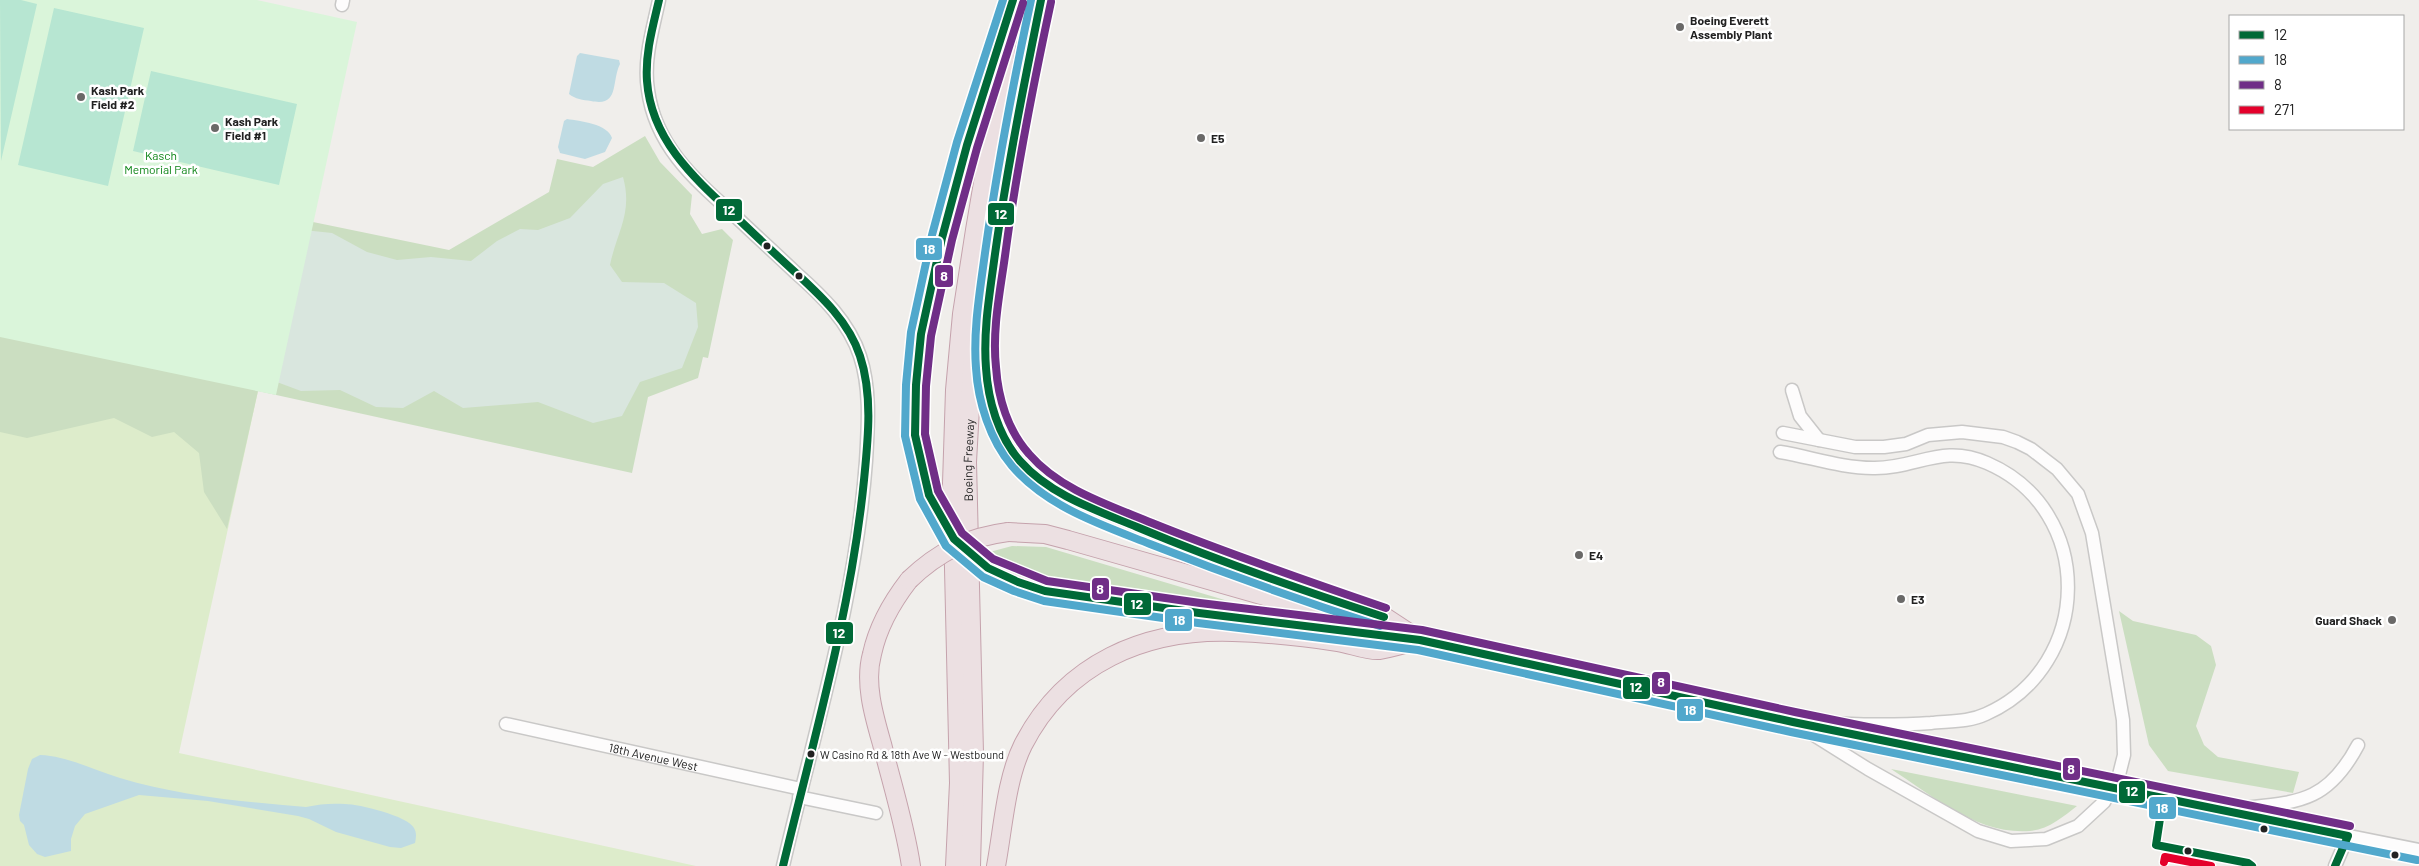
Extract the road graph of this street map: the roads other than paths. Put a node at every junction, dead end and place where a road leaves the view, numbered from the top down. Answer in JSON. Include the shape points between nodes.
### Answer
{"nodes":[{"id":1,"x":659,"y":0,"type":"edge"},
{"id":2,"x":1014,"y":0,"type":"edge"},
{"id":3,"x":1040,"y":0,"type":"edge"},
{"id":4,"x":1002,"y":192,"type":"junction"},
{"id":5,"x":1792,"y":390,"type":"dead end"},
{"id":6,"x":1783,"y":433,"type":"dead end"},
{"id":7,"x":1819,"y":440,"type":"junction"},
{"id":8,"x":1780,"y":452,"type":"dead end"},
{"id":9,"x":929,"y":495,"type":"tunnel mouth"},
{"id":10,"x":988,"y":568,"type":"tunnel mouth"},
{"id":11,"x":1420,"y":640,"type":"junction"},
{"id":12,"x":1793,"y":722,"type":"junction"},
{"id":13,"x":506,"y":724,"type":"dead end"},
{"id":14,"x":2358,"y":746,"type":"dead end"},
{"id":15,"x":800,"y":793,"type":"junction"},
{"id":16,"x":2222,"y":811,"type":"junction"},
{"id":17,"x":876,"y":813,"type":"dead end"},
{"id":18,"x":2348,"y":836,"type":"junction"},
{"id":19,"x":2419,"y":850,"type":"edge"},
{"id":20,"x":782,"y":866,"type":"edge"},
{"id":21,"x":911,"y":866,"type":"edge"},
{"id":22,"x":956,"y":866,"type":"edge"},
{"id":23,"x":970,"y":866,"type":"edge"},
{"id":24,"x":996,"y":866,"type":"edge"},
{"id":25,"x":2335,"y":866,"type":"edge"}],
"edges":[{"from":1,"to":15,"type":"street","via":[[647,62],[653,115],[663,139],[682,167],[826,300],[847,328],[860,354],[866,379],[867,446],[858,540]]},
{"from":2,"to":9,"type":"highway","via":[[967,145],[921,334],[915,435]]},
{"from":2,"to":22,"type":"highway","name":"Boeing Freeway","via":[[962,314],[955,390],[952,483],[959,783]]},
{"from":3,"to":4,"type":"highway","name":"Boeing Freeway"},
{"from":4,"to":11,"type":"highway","via":[[985,355],[993,406],[1019,459],[1037,477],[1063,495],[1271,581],[1384,617]]},
{"from":4,"to":23,"type":"highway","name":"Boeing Freeway","via":[[985,261],[969,410],[968,513],[974,753]]},
{"from":5,"to":7,"type":"street","via":[[1800,416]]},
{"from":6,"to":7,"type":"street"},
{"from":7,"to":12,"type":"street","via":[[1855,447],[1884,447],[1906,444],[1928,434],[1962,432],[2003,437],[2031,449],[2067,479],[2083,505],[2092,533],[2122,720],[2124,755],[2118,776],[2104,802],[2078,826],[2046,839],[2011,841],[1970,826],[1868,770]]},
{"from":8,"to":12,"type":"street","via":[[1856,467],[1910,463],[1943,454],[1971,457],[1990,464],[2018,482],[2043,509],[2060,541],[2069,580],[2067,613],[2050,658],[2028,685],[2000,707],[1984,715],[1958,721],[1868,726]]},
{"from":10,"to":11,"type":"highway","via":[[1045,591],[1199,614]]},
{"from":11,"to":12,"type":"street"},
{"from":11,"to":21,"type":"highway","bridge":true,"via":[[1045,534],[1008,532],[972,538],[932,559],[909,580],[892,604],[871,655],[873,710]]},
{"from":11,"to":24,"type":"highway","via":[[1378,650],[1337,642],[1233,632],[1190,634],[1141,642],[1103,660],[1062,692],[1023,745],[1014,772]]},
{"from":12,"to":16,"type":"street","bridge":true},
{"from":13,"to":15,"type":"street","name":"18th Avenue West"},
{"from":14,"to":16,"type":"street","via":[[2346,767],[2312,796]]},
{"from":15,"to":17,"type":"street","name":"18th Avenue West"},
{"from":15,"to":20,"type":"street"},
{"from":16,"to":18,"type":"street"},
{"from":18,"to":19,"type":"street"},
{"from":18,"to":25,"type":"street"}]}
